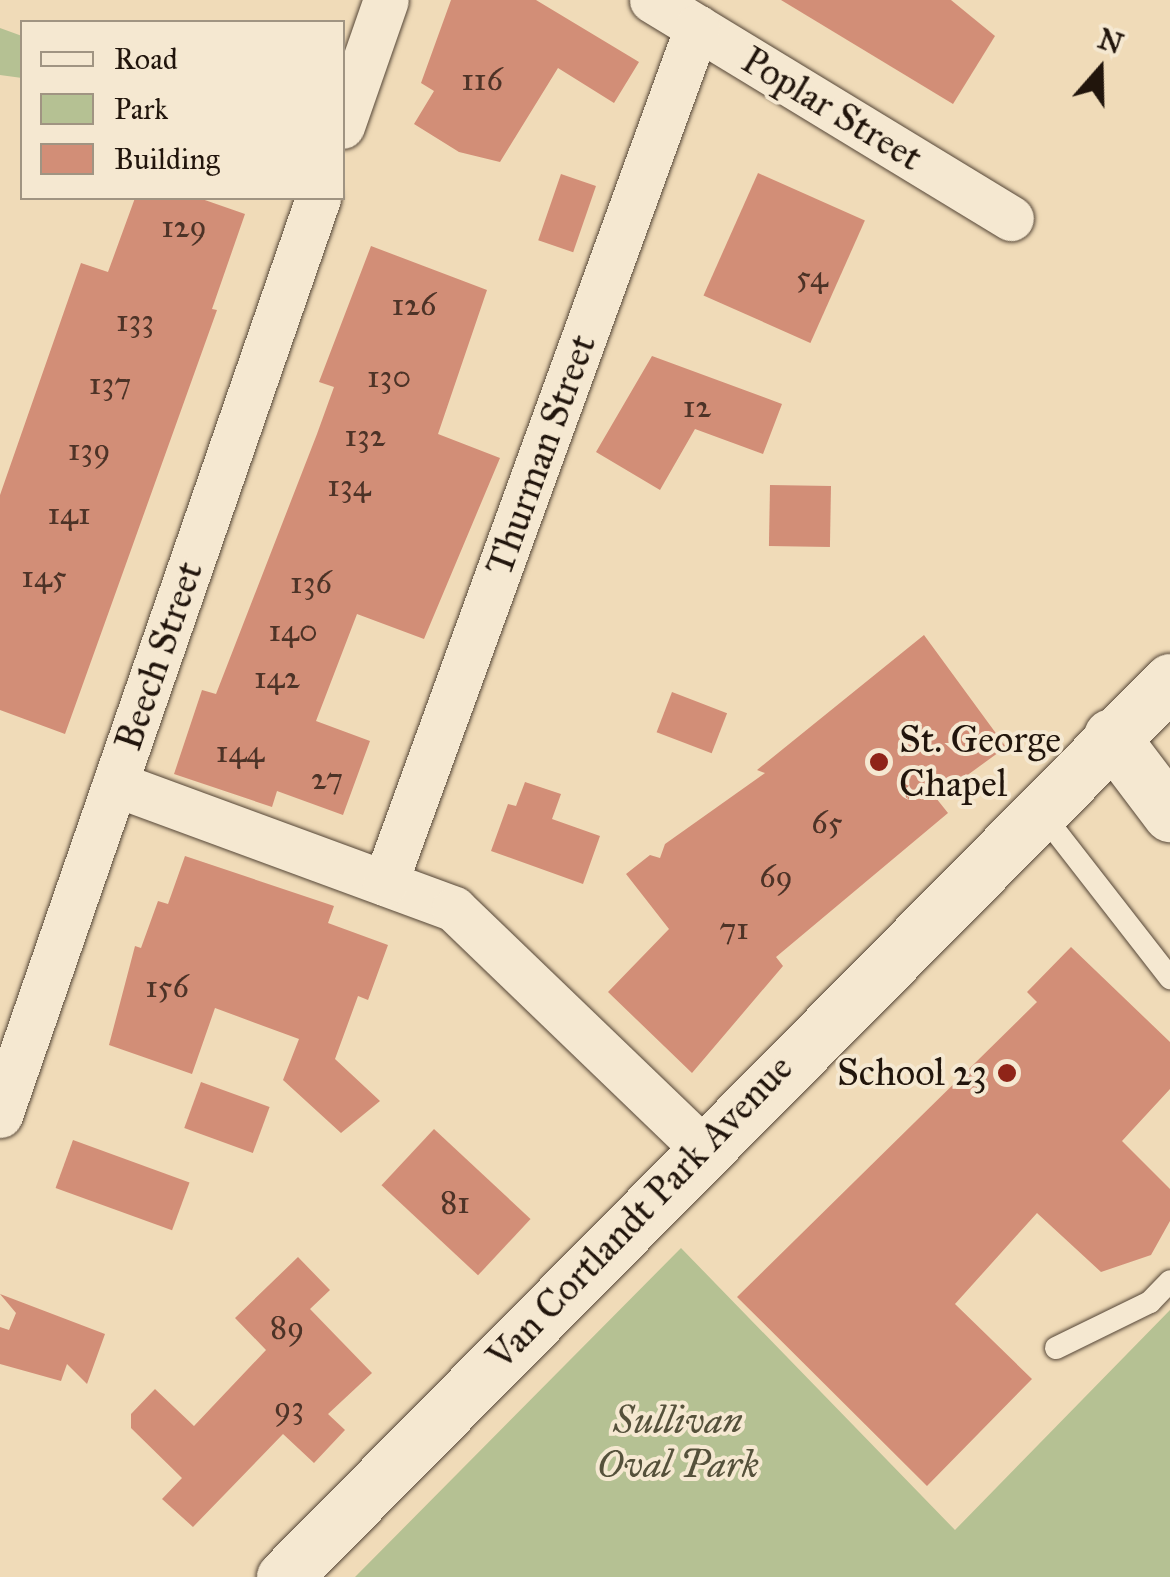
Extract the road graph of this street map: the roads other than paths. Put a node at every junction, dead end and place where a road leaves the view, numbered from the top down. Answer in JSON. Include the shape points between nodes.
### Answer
{"nodes":[{"id":1,"x":386,"y":0,"type":"edge"},
{"id":2,"x":652,"y":0,"type":"edge"},
{"id":3,"x":697,"y":27,"type":"junction"},
{"id":4,"x":345,"y":117,"type":"edge"},
{"id":5,"x":317,"y":200,"type":"edge"},
{"id":6,"x":1011,"y":218,"type":"dead end"},
{"id":7,"x":1170,"y":681,"type":"edge"},
{"id":8,"x":1111,"y":736,"type":"junction"},
{"id":9,"x":114,"y":784,"type":"junction"},
{"id":10,"x":1040,"y":811,"type":"junction"},
{"id":11,"x":1170,"y":814,"type":"edge"},
{"id":12,"x":385,"y":884,"type":"junction"},
{"id":13,"x":1170,"y":978,"type":"edge"},
{"id":14,"x":0,"y":1115,"type":"edge"},
{"id":15,"x":704,"y":1149,"type":"junction"},
{"id":16,"x":1170,"y":1281,"type":"edge"},
{"id":17,"x":1056,"y":1348,"type":"dead end"},
{"id":18,"x":284,"y":1577,"type":"edge"}],
"edges":[{"from":1,"to":4,"type":"street"},
{"from":2,"to":3,"type":"street","name":"Poplar Street"},
{"from":3,"to":6,"type":"street","name":"Poplar Street"},
{"from":3,"to":12,"type":"street","name":"Thurman Street"},
{"from":5,"to":9,"type":"street","name":"Beech Street"},
{"from":7,"to":8,"type":"street","name":"Van Cortlandt Park Avenue"},
{"from":8,"to":10,"type":"street","name":"Van Cortlandt Park Avenue"},
{"from":8,"to":11,"type":"street"},
{"from":9,"to":12,"type":"street"},
{"from":9,"to":14,"type":"street","name":"Beech Street"},
{"from":10,"to":13,"type":"lane"},
{"from":10,"to":15,"type":"street","name":"Van Cortlandt Park Avenue"},
{"from":12,"to":15,"type":"street","via":[[467,918]]},
{"from":15,"to":18,"type":"street","name":"Van Cortlandt Park Avenue"},
{"from":16,"to":17,"type":"lane","via":[[1150,1302]]}]}
